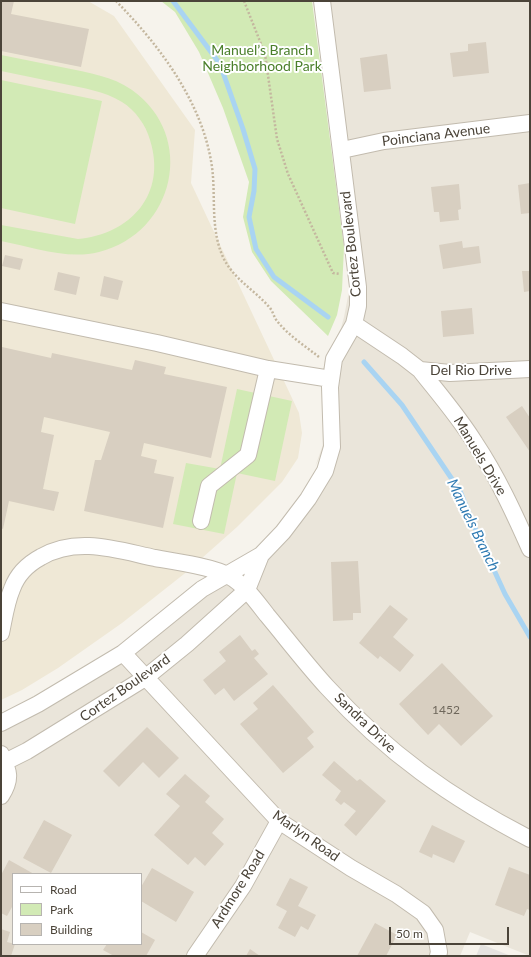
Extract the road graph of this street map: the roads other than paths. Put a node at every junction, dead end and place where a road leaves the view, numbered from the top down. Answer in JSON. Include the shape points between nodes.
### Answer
{"nodes":[{"id":1,"x":322,"y":1,"type":"edge"},
{"id":2,"x":530,"y":123,"type":"edge"},
{"id":3,"x":342,"y":150,"type":"junction"},
{"id":4,"x":1,"y":310,"type":"edge"},
{"id":5,"x":354,"y":324,"type":"junction"},
{"id":6,"x":268,"y":369,"type":"junction"},
{"id":7,"x":530,"y":369,"type":"edge"},
{"id":8,"x":420,"y":370,"type":"junction"},
{"id":9,"x":332,"y":374,"type":"junction"},
{"id":10,"x":201,"y":521,"type":"dead end"},
{"id":11,"x":530,"y":549,"type":"edge"},
{"id":12,"x":261,"y":555,"type":"junction"},
{"id":13,"x":228,"y":575,"type":"junction"},
{"id":14,"x":247,"y":590,"type":"junction"},
{"id":15,"x":1,"y":633,"type":"edge"},
{"id":16,"x":123,"y":653,"type":"junction"},
{"id":17,"x":145,"y":678,"type":"junction"},
{"id":18,"x":1,"y":723,"type":"edge"},
{"id":19,"x":2,"y":760,"type":"edge"},
{"id":20,"x":1,"y":796,"type":"edge"},
{"id":21,"x":279,"y":822,"type":"junction"},
{"id":22,"x":530,"y":839,"type":"edge"},
{"id":23,"x":195,"y":956,"type":"edge"},
{"id":24,"x":438,"y":956,"type":"edge"}],
"edges":[{"from":1,"to":3,"type":"street","name":"Cortez Boulevard"},
{"from":2,"to":3,"type":"street","name":"Poinciana Avenue","via":[[384,141]]},
{"from":3,"to":5,"type":"street","name":"Cortez Boulevard","via":[[357,276],[358,306]]},
{"from":4,"to":6,"type":"street"},
{"from":5,"to":8,"type":"street","name":"Del Rio Drive"},
{"from":5,"to":9,"type":"street","name":"Cortez Boulevard","via":[[334,359]]},
{"from":6,"to":9,"type":"street"},
{"from":6,"to":10,"type":"street","via":[[248,455],[209,486]]},
{"from":7,"to":8,"type":"street","name":"Del Rio Drive","via":[[450,373]]},
{"from":8,"to":11,"type":"street","name":"Manuels Drive","via":[[450,406],[476,444]]},
{"from":9,"to":12,"type":"street","name":"Cortez Boulevard","via":[[332,448],[325,471],[283,532]]},
{"from":12,"to":13,"type":"street","name":"Cortez Boulevard"},
{"from":12,"to":14,"type":"street","name":"Cortez Boulevard"},
{"from":13,"to":14,"type":"street","name":"Sandra Drive"},
{"from":13,"to":15,"type":"street","via":[[106,548],[69,546],[50,551],[30,563],[19,575],[12,589]]},
{"from":13,"to":16,"type":"street","name":"Cortez Boulevard","via":[[202,590]]},
{"from":14,"to":17,"type":"street","name":"Cortez Boulevard"},
{"from":14,"to":22,"type":"street","name":"Sandra Drive","via":[[326,686],[382,742],[446,792]]},
{"from":16,"to":17,"type":"street","name":"Marlyn Road"},
{"from":16,"to":18,"type":"street","name":"Cortez Boulevard"},
{"from":17,"to":19,"type":"street","name":"Cortez Boulevard","via":[[39,744]]},
{"from":17,"to":21,"type":"street","name":"Marlyn Road"},
{"from":19,"to":20,"type":"street","via":[[8,773],[8,786]]},
{"from":21,"to":23,"type":"street","name":"Ardmore Road","via":[[243,886]]},
{"from":21,"to":24,"type":"street","name":"Marlyn Road","via":[[423,913],[435,930]]}]}
